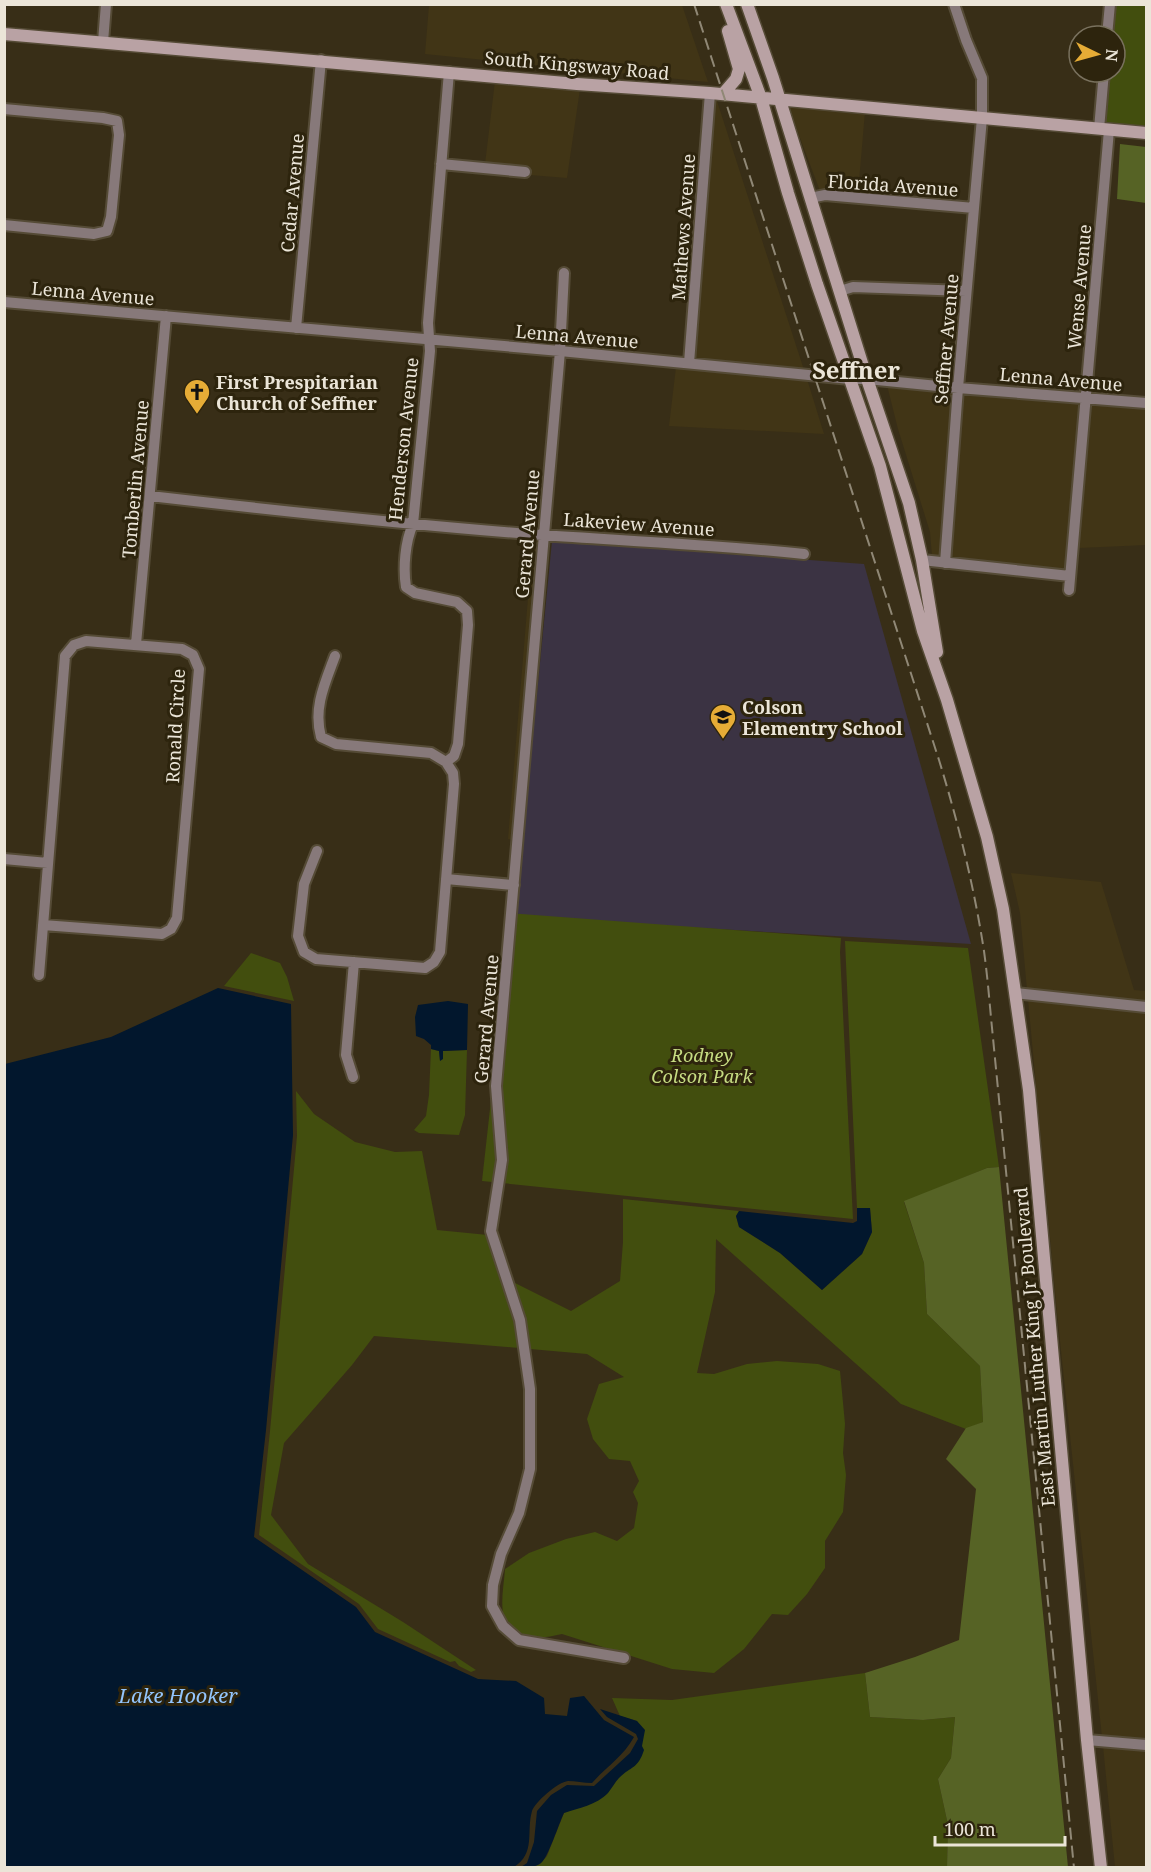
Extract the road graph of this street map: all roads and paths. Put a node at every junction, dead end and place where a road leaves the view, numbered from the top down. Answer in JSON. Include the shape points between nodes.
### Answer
{"nodes":[{"id":1,"x":106,"y":4,"type":"edge"},
{"id":2,"x":719,"y":4,"type":"edge"},
{"id":3,"x":726,"y":4,"type":"edge"},
{"id":4,"x":747,"y":4,"type":"edge"},
{"id":5,"x":954,"y":4,"type":"edge"},
{"id":6,"x":1110,"y":4,"type":"edge"},
{"id":7,"x":1108,"y":24,"type":"edge"},
{"id":8,"x":4,"y":34,"type":"edge"},
{"id":9,"x":103,"y":42,"type":"junction"},
{"id":10,"x":321,"y":60,"type":"junction"},
{"id":11,"x":449,"y":72,"type":"junction"},
{"id":12,"x":1104,"y":84,"type":"edge"},
{"id":13,"x":716,"y":93,"type":"junction"},
{"id":14,"x":761,"y":98,"type":"junction"},
{"id":15,"x":779,"y":100,"type":"junction"},
{"id":16,"x":4,"y":109,"type":"edge"},
{"id":17,"x":982,"y":118,"type":"junction"},
{"id":18,"x":1104,"y":129,"type":"junction"},
{"id":19,"x":1146,"y":134,"type":"edge"},
{"id":20,"x":441,"y":164,"type":"junction"},
{"id":21,"x":525,"y":172,"type":"dead end"},
{"id":22,"x":810,"y":198,"type":"junction"},
{"id":23,"x":974,"y":208,"type":"junction"},
{"id":24,"x":4,"y":225,"type":"edge"},
{"id":25,"x":564,"y":273,"type":"dead end"},
{"id":26,"x":840,"y":291,"type":"junction"},
{"id":27,"x":966,"y":291,"type":"junction"},
{"id":28,"x":4,"y":302,"type":"edge"},
{"id":29,"x":166,"y":316,"type":"junction"},
{"id":30,"x":296,"y":328,"type":"junction"},
{"id":31,"x":430,"y":340,"type":"junction"},
{"id":32,"x":560,"y":351,"type":"junction"},
{"id":33,"x":689,"y":363,"type":"junction"},
{"id":34,"x":850,"y":379,"type":"junction"},
{"id":35,"x":867,"y":379,"type":"junction"},
{"id":36,"x":958,"y":388,"type":"junction"},
{"id":37,"x":1087,"y":398,"type":"junction"},
{"id":38,"x":1146,"y":403,"type":"edge"},
{"id":39,"x":150,"y":496,"type":"junction"},
{"id":40,"x":412,"y":524,"type":"junction"},
{"id":41,"x":543,"y":535,"type":"junction"},
{"id":42,"x":804,"y":554,"type":"dead end"},
{"id":43,"x":922,"y":560,"type":"junction"},
{"id":44,"x":945,"y":563,"type":"junction"},
{"id":45,"x":1070,"y":576,"type":"junction"},
{"id":46,"x":1069,"y":590,"type":"dead end"},
{"id":47,"x":136,"y":644,"type":"junction"},
{"id":48,"x":335,"y":656,"type":"dead end"},
{"id":49,"x":947,"y":700,"type":"junction"},
{"id":50,"x":446,"y":762,"type":"junction"},
{"id":51,"x":317,"y":851,"type":"dead end"},
{"id":52,"x":4,"y":859,"type":"edge"},
{"id":53,"x":48,"y":863,"type":"junction"},
{"id":54,"x":446,"y":879,"type":"junction"},
{"id":55,"x":514,"y":885,"type":"junction"},
{"id":56,"x":43,"y":925,"type":"junction"},
{"id":57,"x":354,"y":962,"type":"junction"},
{"id":58,"x":39,"y":975,"type":"dead end"},
{"id":59,"x":1015,"y":993,"type":"junction"},
{"id":60,"x":1146,"y":1007,"type":"edge"},
{"id":61,"x":353,"y":1077,"type":"dead end"},
{"id":62,"x":624,"y":1658,"type":"dead end"},
{"id":63,"x":1087,"y":1740,"type":"junction"},
{"id":64,"x":1146,"y":1745,"type":"edge"},
{"id":65,"x":1101,"y":1868,"type":"edge"}],
"edges":[{"from":1,"to":9,"type":"street"},
{"from":2,"to":13,"type":"main road","via":[[739,69],[736,79]]},
{"from":3,"to":14,"type":"main road"},
{"from":4,"to":15,"type":"main road"},
{"from":5,"to":17,"type":"street","name":"Seffner Avenue","via":[[982,78]]},
{"from":6,"to":7,"type":"street"},
{"from":8,"to":9,"type":"main road","name":"South Kingsway Road"},
{"from":9,"to":10,"type":"main road","name":"South Kingsway Road"},
{"from":10,"to":11,"type":"main road","name":"South Kingsway Road"},
{"from":10,"to":30,"type":"street","name":"Cedar Avenue"},
{"from":11,"to":13,"type":"main road","name":"South Kingsway Road"},
{"from":11,"to":20,"type":"street","name":"Henderson Avenue"},
{"from":12,"to":18,"type":"street","name":"Wense Avenue"},
{"from":13,"to":14,"type":"main road","name":"South Kingsway Road"},
{"from":13,"to":33,"type":"street","name":"Mathews Avenue"},
{"from":14,"to":15,"type":"main road","name":"South Kingsway Road"},
{"from":14,"to":34,"type":"main road","via":[[795,216]]},
{"from":15,"to":17,"type":"main road","name":"South Kingsway Road"},
{"from":15,"to":22,"type":"main road"},
{"from":16,"to":24,"type":"street","via":[[117,121],[119,135],[107,231],[93,234]]},
{"from":17,"to":18,"type":"main road","name":"South Kingsway Road"},
{"from":17,"to":23,"type":"street","name":"Seffner Avenue"},
{"from":18,"to":19,"type":"main road","name":"South Kingsway Road"},
{"from":18,"to":37,"type":"street","name":"Wense Avenue"},
{"from":20,"to":21,"type":"street"},
{"from":20,"to":31,"type":"street","name":"Henderson Avenue","via":[[428,322]]},
{"from":22,"to":23,"type":"street","name":"Florida Avenue","via":[[825,195]]},
{"from":22,"to":26,"type":"main road"},
{"from":23,"to":27,"type":"street","name":"Seffner Avenue"},
{"from":25,"to":32,"type":"street","name":"Gerard Avenue"},
{"from":26,"to":27,"type":"street","via":[[853,287]]},
{"from":26,"to":35,"type":"main road"},
{"from":27,"to":36,"type":"street","name":"Seffner Avenue"},
{"from":28,"to":29,"type":"street","name":"Lenna Avenue"},
{"from":29,"to":30,"type":"street","name":"Lenna Avenue"},
{"from":29,"to":39,"type":"street","name":"Tomberlin Avenue"},
{"from":30,"to":31,"type":"street","name":"Lenna Avenue"},
{"from":31,"to":32,"type":"street","name":"Lenna Avenue"},
{"from":31,"to":40,"type":"street","name":"Henderson Avenue"},
{"from":32,"to":33,"type":"street","name":"Lenna Avenue"},
{"from":32,"to":41,"type":"street","name":"Gerard Avenue"},
{"from":33,"to":34,"type":"street","name":"Lenna Avenue"},
{"from":34,"to":35,"type":"street","name":"Lenna Avenue"},
{"from":34,"to":49,"type":"main road","via":[[880,466],[923,631]]},
{"from":35,"to":36,"type":"street","name":"Lenna Avenue"},
{"from":35,"to":43,"type":"main road","via":[[909,503]]},
{"from":36,"to":37,"type":"street","name":"Lenna Avenue"},
{"from":36,"to":44,"type":"street","name":"Seffner Avenue"},
{"from":37,"to":38,"type":"street","name":"Lenna Avenue"},
{"from":37,"to":45,"type":"street","name":"Wense Avenue"},
{"from":39,"to":40,"type":"street","name":"Lakeview Avenue"},
{"from":39,"to":47,"type":"street","name":"Tomberlin Avenue"},
{"from":40,"to":41,"type":"street","name":"Lakeview Avenue"},
{"from":40,"to":50,"type":"street","name":"Henderson Avenue","via":[[406,555],[406,587],[415,593],[457,602],[467,612],[458,744],[454,756]]},
{"from":41,"to":42,"type":"street","name":"Lakeview Avenue"},
{"from":41,"to":55,"type":"street","name":"Gerard Avenue"},
{"from":43,"to":44,"type":"street"},
{"from":43,"to":49,"type":"main road"},
{"from":44,"to":45,"type":"street"},
{"from":45,"to":46,"type":"street","name":"Wense Avenue"},
{"from":47,"to":53,"type":"street","name":"Ronald Circle","via":[[86,641],[74,645],[65,656]]},
{"from":47,"to":56,"type":"street","name":"Ronald Circle","via":[[182,649],[194,655],[199,669],[177,918],[162,934]]},
{"from":48,"to":50,"type":"street","via":[[321,693],[317,723],[321,737],[336,744],[431,753]]},
{"from":49,"to":59,"type":"main road","name":"East Martin Luther King Jr Boulevard","via":[[1003,909]]},
{"from":50,"to":54,"type":"street","via":[[454,784]]},
{"from":51,"to":57,"type":"street","via":[[304,884],[298,936],[304,952],[316,959]]},
{"from":52,"to":53,"type":"street"},
{"from":53,"to":56,"type":"street","name":"Ronald Circle"},
{"from":54,"to":55,"type":"street"},
{"from":54,"to":57,"type":"street","via":[[440,952],[434,962],[425,968]]},
{"from":55,"to":62,"type":"street","name":"Gerard Avenue","via":[[496,1086],[502,1160],[491,1230],[520,1320],[530,1389],[530,1469],[519,1513],[501,1554],[492,1606],[503,1626],[519,1640]]},
{"from":56,"to":58,"type":"street","name":"Ronald Circle"},
{"from":57,"to":61,"type":"street","via":[[346,1055]]},
{"from":59,"to":60,"type":"street"},
{"from":59,"to":63,"type":"main road","name":"East Martin Luther King Jr Boulevard","via":[[1029,1088]]},
{"from":63,"to":64,"type":"street"},
{"from":63,"to":65,"type":"main road","name":"East Martin Luther King Jr Boulevard"}]}
